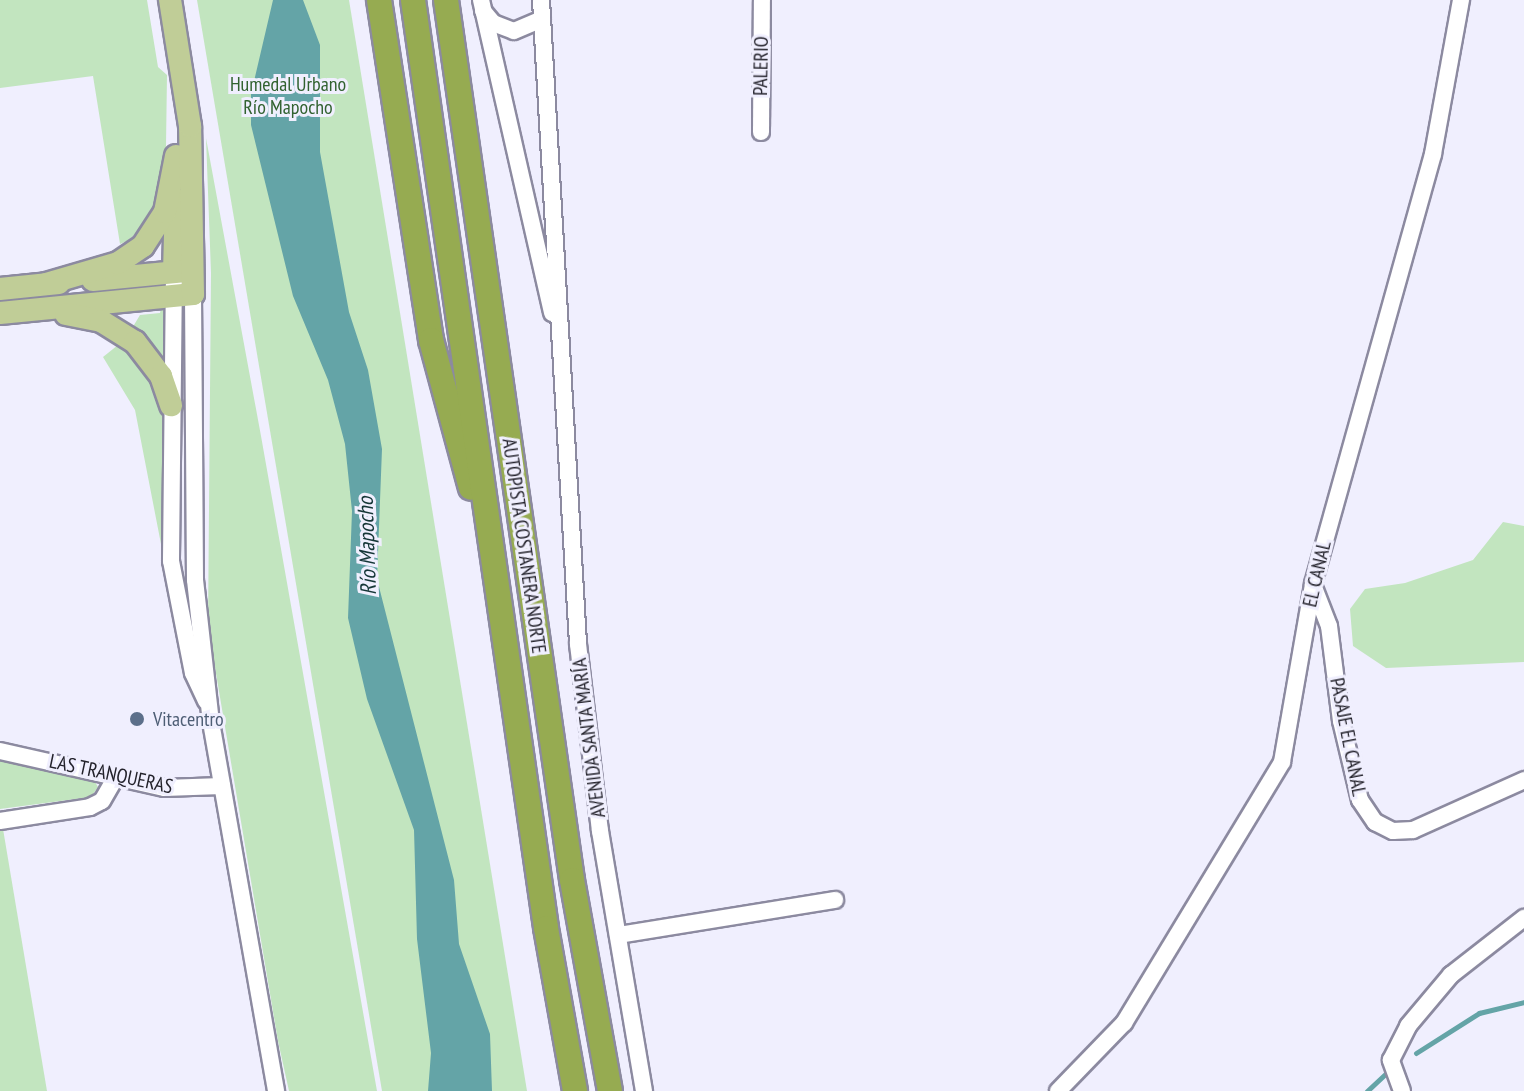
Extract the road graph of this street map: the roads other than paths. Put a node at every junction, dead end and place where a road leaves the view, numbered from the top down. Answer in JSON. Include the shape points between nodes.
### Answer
{"nodes":[{"id":1,"x":170,"y":0,"type":"edge"},
{"id":2,"x":379,"y":0,"type":"edge"},
{"id":3,"x":413,"y":0,"type":"edge"},
{"id":4,"x":446,"y":0,"type":"edge"},
{"id":5,"x":541,"y":0,"type":"edge"},
{"id":6,"x":762,"y":0,"type":"edge"},
{"id":7,"x":1461,"y":0,"type":"edge"},
{"id":8,"x":482,"y":5,"type":"edge"},
{"id":9,"x":542,"y":19,"type":"junction"},
{"id":10,"x":180,"y":71,"type":"junction"},
{"id":11,"x":761,"y":132,"type":"dead end"},
{"id":12,"x":176,"y":156,"type":"junction"},
{"id":13,"x":184,"y":271,"type":"junction"},
{"id":14,"x":46,"y":284,"type":"junction"},
{"id":15,"x":0,"y":289,"type":"edge"},
{"id":16,"x":183,"y":295,"type":"junction"},
{"id":17,"x":29,"y":310,"type":"junction"},
{"id":18,"x":0,"y":313,"type":"edge"},
{"id":19,"x":563,"y":382,"type":"junction"},
{"id":20,"x":171,"y":405,"type":"junction"},
{"id":21,"x":492,"y":547,"type":"junction"},
{"id":22,"x":1313,"y":584,"type":"junction"},
{"id":23,"x":209,"y":706,"type":"junction"},
{"id":24,"x":0,"y":751,"type":"edge"},
{"id":25,"x":116,"y":777,"type":"junction"},
{"id":26,"x":1524,"y":780,"type":"edge"},
{"id":27,"x":222,"y":786,"type":"junction"},
{"id":28,"x":0,"y":821,"type":"edge"},
{"id":29,"x":835,"y":900,"type":"dead end"},
{"id":30,"x":1524,"y":918,"type":"edge"},
{"id":31,"x":618,"y":935,"type":"junction"},
{"id":32,"x":276,"y":1091,"type":"edge"},
{"id":33,"x":575,"y":1091,"type":"edge"},
{"id":34,"x":610,"y":1091,"type":"edge"},
{"id":35,"x":644,"y":1091,"type":"edge"},
{"id":36,"x":1058,"y":1091,"type":"edge"},
{"id":37,"x":1402,"y":1091,"type":"edge"}],
"edges":[{"from":1,"to":10,"type":"main road"},
{"from":2,"to":21,"type":"highway","via":[[431,340]]},
{"from":3,"to":21,"type":"highway","name":"AUTOPISTA COSTANERA NORTE"},
{"from":4,"to":34,"type":"highway","name":"AUTOPISTA COSTANERA NORTE","via":[[572,880]]},
{"from":5,"to":9,"type":"street","name":"AVENIDA SANTA MARÍA"},
{"from":6,"to":11,"type":"street","name":"PALERIO"},
{"from":7,"to":22,"type":"street","name":"EL CANAL","via":[[1433,154]]},
{"from":8,"to":9,"type":"street","via":[[493,23],[514,31]]},
{"from":8,"to":19,"type":"street","name":"AVENIDA SANTA MARÍA","via":[[543,264]]},
{"from":9,"to":19,"type":"street","name":"AVENIDA SANTA MARÍA"},
{"from":10,"to":12,"type":"main road"},
{"from":10,"to":13,"type":"main road","via":[[190,126]]},
{"from":12,"to":13,"type":"main road"},
{"from":12,"to":14,"type":"main road","via":[[165,212],[143,246],[118,263]]},
{"from":13,"to":14,"type":"main road"},
{"from":13,"to":16,"type":"main road"},
{"from":14,"to":15,"type":"main road"},
{"from":16,"to":17,"type":"main road"},
{"from":16,"to":20,"type":"street"},
{"from":16,"to":23,"type":"street","via":[[192,551]]},
{"from":17,"to":18,"type":"main road"},
{"from":17,"to":20,"type":"main road","via":[[101,321],[124,333],[154,364]]},
{"from":19,"to":31,"type":"street","name":"AVENIDA SANTA MARÍA","via":[[578,644]]},
{"from":20,"to":23,"type":"street","via":[[171,561],[193,673]]},
{"from":21,"to":33,"type":"highway","name":"AUTOPISTA COSTANERA NORTE","via":[[546,928]]},
{"from":22,"to":26,"type":"street","name":"PASAJE EL CANAL","via":[[1329,626],[1341,721],[1360,800],[1375,822],[1393,831],[1413,830]]},
{"from":22,"to":36,"type":"street","name":"EL CANAL","via":[[1291,728],[1269,789],[1124,1023]]},
{"from":23,"to":27,"type":"street"},
{"from":24,"to":25,"type":"street","name":"LAS TRANQUERAS"},
{"from":25,"to":27,"type":"street","name":"LAS TRANQUERAS","via":[[164,788]]},
{"from":25,"to":28,"type":"street","via":[[102,801],[90,807]]},
{"from":27,"to":32,"type":"street"},
{"from":29,"to":31,"type":"street"},
{"from":30,"to":37,"type":"street","via":[[1451,975],[1408,1026],[1391,1060]]},
{"from":31,"to":35,"type":"street","name":"AVENIDA SANTA MARÍA"}]}
